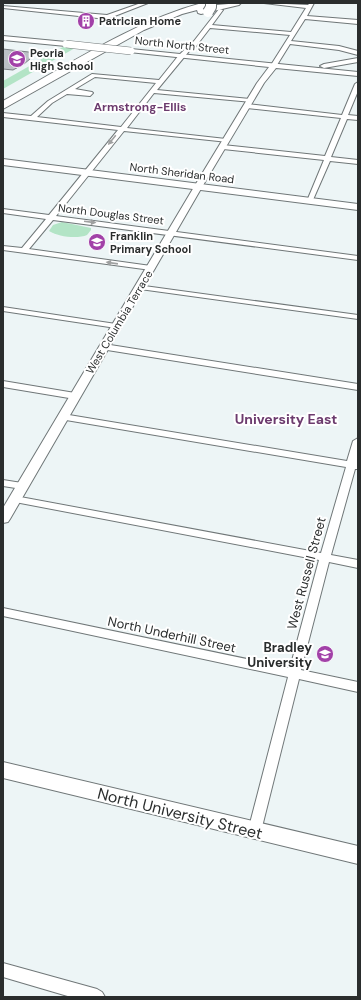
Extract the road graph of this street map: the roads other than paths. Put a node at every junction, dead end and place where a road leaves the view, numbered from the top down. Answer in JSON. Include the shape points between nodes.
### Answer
{"nodes":[{"id":1,"x":182,"y":3,"type":"edge"},
{"id":2,"x":194,"y":3,"type":"edge"},
{"id":3,"x":236,"y":3,"type":"edge"},
{"id":4,"x":266,"y":3,"type":"edge"},
{"id":5,"x":311,"y":5,"type":"edge"},
{"id":6,"x":149,"y":6,"type":"edge"},
{"id":7,"x":210,"y":6,"type":"edge"},
{"id":8,"x":3,"y":7,"type":"edge"},
{"id":9,"x":221,"y":10,"type":"dead end"},
{"id":10,"x":303,"y":17,"type":"junction"},
{"id":11,"x":135,"y":21,"type":"junction"},
{"id":12,"x":358,"y":22,"type":"edge"},
{"id":13,"x":208,"y":26,"type":"junction"},
{"id":14,"x":293,"y":34,"type":"junction"},
{"id":15,"x":103,"y":36,"type":"dead end"},
{"id":16,"x":3,"y":38,"type":"edge"},
{"id":17,"x":288,"y":42,"type":"junction"},
{"id":18,"x":101,"y":51,"type":"junction"},
{"id":19,"x":358,"y":53,"type":"edge"},
{"id":20,"x":69,"y":55,"type":"dead end"},
{"id":21,"x":184,"y":56,"type":"junction"},
{"id":22,"x":358,"y":62,"type":"edge"},
{"id":23,"x":274,"y":65,"type":"junction"},
{"id":24,"x":307,"y":69,"type":"junction"},
{"id":25,"x":318,"y":70,"type":"junction"},
{"id":26,"x":358,"y":74,"type":"edge"},
{"id":27,"x":160,"y":82,"type":"junction"},
{"id":28,"x":358,"y":84,"type":"edge"},
{"id":29,"x":156,"y":91,"type":"junction"},
{"id":30,"x":3,"y":99,"type":"edge"},
{"id":31,"x":248,"y":104,"type":"junction"},
{"id":32,"x":4,"y":112,"type":"edge"},
{"id":33,"x":345,"y":117,"type":"junction"},
{"id":34,"x":358,"y":118,"type":"edge"},
{"id":35,"x":32,"y":119,"type":"junction"},
{"id":36,"x":121,"y":129,"type":"junction"},
{"id":37,"x":128,"y":130,"type":"junction"},
{"id":38,"x":224,"y":144,"type":"junction"},
{"id":39,"x":327,"y":159,"type":"junction"},
{"id":40,"x":3,"y":162,"type":"edge"},
{"id":41,"x":358,"y":162,"type":"edge"},
{"id":42,"x":89,"y":173,"type":"junction"},
{"id":43,"x":198,"y":187,"type":"junction"},
{"id":44,"x":310,"y":201,"type":"junction"},
{"id":45,"x":358,"y":207,"type":"edge"},
{"id":46,"x":3,"y":211,"type":"edge"},
{"id":47,"x":52,"y":217,"type":"junction"},
{"id":48,"x":171,"y":233,"type":"junction"},
{"id":49,"x":3,"y":248,"type":"edge"},
{"id":50,"x":24,"y":251,"type":"junction"},
{"id":51,"x":358,"y":258,"type":"edge"},
{"id":52,"x":151,"y":268,"type":"junction"},
{"id":53,"x":140,"y":287,"type":"junction"},
{"id":54,"x":3,"y":309,"type":"edge"},
{"id":55,"x":358,"y":317,"type":"edge"},
{"id":56,"x":116,"y":326,"type":"junction"},
{"id":57,"x":104,"y":347,"type":"junction"},
{"id":58,"x":3,"y":384,"type":"edge"},
{"id":59,"x":358,"y":387,"type":"edge"},
{"id":60,"x":75,"y":396,"type":"junction"},
{"id":61,"x":63,"y":417,"type":"junction"},
{"id":62,"x":358,"y":441,"type":"edge"},
{"id":63,"x":355,"y":465,"type":"edge"},
{"id":64,"x":3,"y":483,"type":"edge"},
{"id":65,"x":22,"y":486,"type":"junction"},
{"id":66,"x":14,"y":499,"type":"junction"},
{"id":67,"x":3,"y":519,"type":"edge"},
{"id":68,"x":325,"y":558,"type":"junction"},
{"id":69,"x":358,"y":564,"type":"edge"},
{"id":70,"x":3,"y":612,"type":"edge"},
{"id":71,"x":294,"y":674,"type":"junction"},
{"id":72,"x":358,"y":687,"type":"edge"},
{"id":73,"x":3,"y":770,"type":"edge"},
{"id":74,"x":255,"y":831,"type":"junction"},
{"id":75,"x":358,"y":855,"type":"edge"},
{"id":76,"x":3,"y":970,"type":"edge"},
{"id":77,"x":97,"y":997,"type":"edge"}],
"edges":[{"from":1,"to":11,"type":"highway"},
{"from":2,"to":11,"type":"highway"},
{"from":3,"to":18,"type":"highway","via":[[171,21]]},
{"from":4,"to":5,"type":"street"},
{"from":5,"to":10,"type":"street","name":"West Columbia Terrace"},
{"from":6,"to":8,"type":"street","via":[[107,17]]},
{"from":6,"to":11,"type":"highway"},
{"from":7,"to":18,"type":"highway","via":[[180,12],[156,21]]},
{"from":7,"to":32,"type":"highway","via":[[146,35]]},
{"from":9,"to":13,"type":"street"},
{"from":10,"to":12,"type":"street"},
{"from":10,"to":14,"type":"street","name":"West Columbia Terrace"},
{"from":11,"to":30,"type":"highway"},
{"from":13,"to":14,"type":"street"},
{"from":13,"to":21,"type":"street"},
{"from":14,"to":17,"type":"street","name":"West Columbia Terrace"},
{"from":15,"to":20,"type":"highway"},
{"from":16,"to":21,"type":"street","name":"North North Street","bridge":true},
{"from":17,"to":19,"type":"street"},
{"from":17,"to":23,"type":"street","name":"West Columbia Terrace"},
{"from":18,"to":32,"type":"highway"},
{"from":21,"to":23,"type":"street","name":"North North Street"},
{"from":21,"to":27,"type":"street"},
{"from":21,"to":29,"type":"street"},
{"from":22,"to":24,"type":"street"},
{"from":22,"to":25,"type":"street"},
{"from":23,"to":24,"type":"street","name":"North North Street"},
{"from":23,"to":31,"type":"street","name":"West Columbia Terrace"},
{"from":24,"to":25,"type":"street","name":"North North Street"},
{"from":25,"to":26,"type":"street","name":"North North Street"},
{"from":27,"to":29,"type":"street"},
{"from":27,"to":35,"type":"street","via":[[94,75],[50,102]]},
{"from":28,"to":33,"type":"street"},
{"from":29,"to":31,"type":"street"},
{"from":29,"to":36,"type":"street"},
{"from":29,"to":37,"type":"street"},
{"from":31,"to":33,"type":"street"},
{"from":31,"to":38,"type":"street","name":"West Columbia Terrace"},
{"from":32,"to":35,"type":"street"},
{"from":33,"to":34,"type":"street"},
{"from":33,"to":39,"type":"street"},
{"from":35,"to":36,"type":"street"},
{"from":36,"to":37,"type":"street"},
{"from":36,"to":42,"type":"street","one_way":true},
{"from":37,"to":38,"type":"street"},
{"from":37,"to":42,"type":"street"},
{"from":38,"to":39,"type":"street"},
{"from":38,"to":43,"type":"street","name":"West Columbia Terrace"},
{"from":39,"to":41,"type":"street"},
{"from":39,"to":44,"type":"street"},
{"from":40,"to":42,"type":"main road","name":"North Sheridan Road"},
{"from":42,"to":43,"type":"main road","name":"North Sheridan Road"},
{"from":42,"to":47,"type":"street"},
{"from":43,"to":44,"type":"main road","name":"North Sheridan Road"},
{"from":43,"to":48,"type":"street","name":"West Columbia Terrace"},
{"from":44,"to":45,"type":"main road","name":"North Sheridan Road"},
{"from":46,"to":47,"type":"street","name":"North Douglas Street"},
{"from":47,"to":48,"type":"street","name":"North Douglas Street","one_way":true},
{"from":47,"to":50,"type":"street"},
{"from":48,"to":51,"type":"street","name":"North Douglas Street"},
{"from":48,"to":52,"type":"street","name":"West Columbia Terrace"},
{"from":49,"to":50,"type":"street"},
{"from":52,"to":50,"type":"street","one_way":true},
{"from":52,"to":53,"type":"street","name":"West Columbia Terrace"},
{"from":53,"to":55,"type":"street"},
{"from":53,"to":56,"type":"street","name":"West Columbia Terrace"},
{"from":54,"to":56,"type":"street"},
{"from":56,"to":57,"type":"street","name":"West Columbia Terrace"},
{"from":57,"to":59,"type":"street"},
{"from":57,"to":60,"type":"street","name":"West Columbia Terrace"},
{"from":58,"to":60,"type":"street"},
{"from":60,"to":61,"type":"street","name":"West Columbia Terrace"},
{"from":61,"to":63,"type":"street"},
{"from":61,"to":65,"type":"street","name":"West Columbia Terrace"},
{"from":62,"to":63,"type":"street","name":"West Russell Street"},
{"from":63,"to":68,"type":"street","name":"West Russell Street"},
{"from":64,"to":65,"type":"street"},
{"from":65,"to":66,"type":"street","name":"West Columbia Terrace"},
{"from":66,"to":67,"type":"street","name":"West Columbia Terrace"},
{"from":66,"to":68,"type":"street"},
{"from":68,"to":69,"type":"street"},
{"from":68,"to":71,"type":"street","name":"West Russell Street"},
{"from":70,"to":71,"type":"street","name":"North Underhill Street"},
{"from":71,"to":72,"type":"street","name":"North Underhill Street"},
{"from":71,"to":74,"type":"street","name":"West Russell Street"},
{"from":73,"to":74,"type":"main road","name":"North University Street"},
{"from":74,"to":75,"type":"main road","name":"North University Street"},
{"from":76,"to":77,"type":"street"}]}
